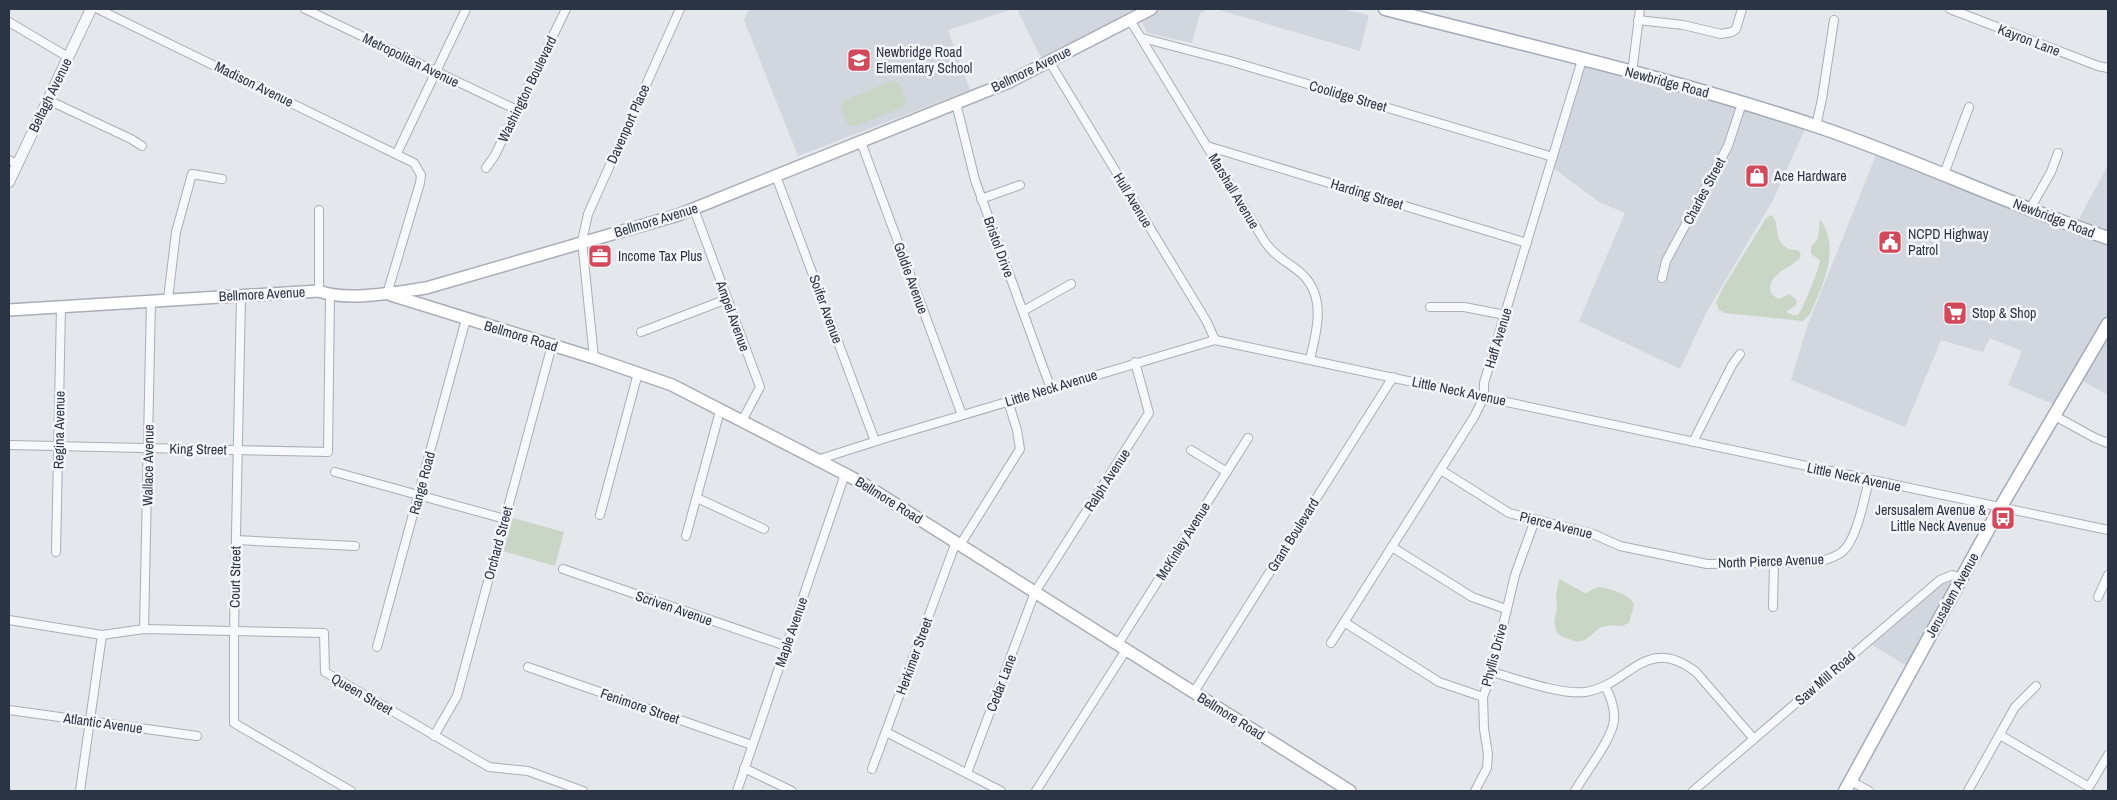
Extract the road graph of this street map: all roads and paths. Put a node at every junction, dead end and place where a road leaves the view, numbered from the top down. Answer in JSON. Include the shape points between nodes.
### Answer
{"nodes":[{"id":1,"x":91,"y":9,"type":"edge"},
{"id":2,"x":98,"y":9,"type":"edge"},
{"id":3,"x":305,"y":9,"type":"edge"},
{"id":4,"x":466,"y":9,"type":"edge"},
{"id":5,"x":566,"y":9,"type":"edge"},
{"id":6,"x":680,"y":9,"type":"edge"},
{"id":7,"x":1151,"y":9,"type":"edge"},
{"id":8,"x":1385,"y":9,"type":"edge"},
{"id":9,"x":1640,"y":9,"type":"edge"},
{"id":10,"x":1742,"y":9,"type":"edge"},
{"id":11,"x":1950,"y":9,"type":"edge"},
{"id":12,"x":1130,"y":20,"type":"junction"},
{"id":13,"x":1638,"y":20,"type":"junction"},
{"id":14,"x":1834,"y":20,"type":"dead end"},
{"id":15,"x":9,"y":22,"type":"edge"},
{"id":16,"x":1142,"y":38,"type":"junction"},
{"id":17,"x":68,"y":57,"type":"junction"},
{"id":18,"x":1582,"y":60,"type":"junction"},
{"id":19,"x":1049,"y":61,"type":"junction"},
{"id":20,"x":2108,"y":68,"type":"edge"},
{"id":21,"x":436,"y":72,"type":"junction"},
{"id":22,"x":1632,"y":72,"type":"junction"},
{"id":23,"x":48,"y":100,"type":"junction"},
{"id":24,"x":956,"y":103,"type":"junction"},
{"id":25,"x":1742,"y":103,"type":"junction"},
{"id":26,"x":1969,"y":107,"type":"dead end"},
{"id":27,"x":516,"y":110,"type":"junction"},
{"id":28,"x":1816,"y":126,"type":"junction"},
{"id":29,"x":861,"y":142,"type":"junction"},
{"id":30,"x":142,"y":146,"type":"dead end"},
{"id":31,"x":1207,"y":146,"type":"junction"},
{"id":32,"x":397,"y":153,"type":"junction"},
{"id":33,"x":2058,"y":153,"type":"dead end"},
{"id":34,"x":1553,"y":157,"type":"junction"},
{"id":35,"x":13,"y":162,"type":"edge"},
{"id":36,"x":486,"y":168,"type":"dead end"},
{"id":37,"x":1944,"y":174,"type":"junction"},
{"id":38,"x":776,"y":176,"type":"junction"},
{"id":39,"x":222,"y":179,"type":"dead end"},
{"id":40,"x":9,"y":182,"type":"edge"},
{"id":41,"x":1020,"y":185,"type":"dead end"},
{"id":42,"x":981,"y":199,"type":"junction"},
{"id":43,"x":694,"y":209,"type":"junction"},
{"id":44,"x":318,"y":210,"type":"dead end"},
{"id":45,"x":2030,"y":210,"type":"junction"},
{"id":46,"x":2108,"y":238,"type":"edge"},
{"id":47,"x":582,"y":242,"type":"junction"},
{"id":48,"x":1527,"y":243,"type":"junction"},
{"id":49,"x":1662,"y":278,"type":"dead end"},
{"id":50,"x":1072,"y":284,"type":"dead end"},
{"id":51,"x":319,"y":291,"type":"junction"},
{"id":52,"x":387,"y":294,"type":"junction"},
{"id":53,"x":241,"y":296,"type":"junction"},
{"id":54,"x":330,"y":296,"type":"junction"},
{"id":55,"x":168,"y":299,"type":"junction"},
{"id":56,"x":727,"y":299,"type":"junction"},
{"id":57,"x":151,"y":300,"type":"junction"},
{"id":58,"x":61,"y":307,"type":"junction"},
{"id":59,"x":1430,"y":307,"type":"dead end"},
{"id":60,"x":9,"y":310,"type":"edge"},
{"id":61,"x":1023,"y":311,"type":"junction"},
{"id":62,"x":1505,"y":315,"type":"junction"},
{"id":63,"x":466,"y":319,"type":"junction"},
{"id":64,"x":2108,"y":324,"type":"edge"},
{"id":65,"x":641,"y":332,"type":"dead end"},
{"id":66,"x":1215,"y":340,"type":"junction"},
{"id":67,"x":552,"y":345,"type":"junction"},
{"id":68,"x":1740,"y":354,"type":"dead end"},
{"id":69,"x":594,"y":358,"type":"junction"},
{"id":70,"x":1310,"y":359,"type":"junction"},
{"id":71,"x":1136,"y":362,"type":"junction"},
{"id":72,"x":638,"y":373,"type":"junction"},
{"id":73,"x":1393,"y":377,"type":"junction"},
{"id":74,"x":1051,"y":389,"type":"junction"},
{"id":75,"x":1484,"y":397,"type":"junction"},
{"id":76,"x":1008,"y":401,"type":"junction"},
{"id":77,"x":720,"y":411,"type":"junction"},
{"id":78,"x":962,"y":415,"type":"junction"},
{"id":79,"x":2055,"y":416,"type":"junction"},
{"id":80,"x":742,"y":421,"type":"junction"},
{"id":81,"x":1248,"y":438,"type":"dead end"},
{"id":82,"x":875,"y":441,"type":"junction"},
{"id":83,"x":1693,"y":442,"type":"junction"},
{"id":84,"x":2108,"y":443,"type":"edge"},
{"id":85,"x":9,"y":445,"type":"edge"},
{"id":86,"x":58,"y":446,"type":"junction"},
{"id":87,"x":148,"y":448,"type":"junction"},
{"id":88,"x":238,"y":450,"type":"junction"},
{"id":89,"x":1191,"y":450,"type":"dead end"},
{"id":90,"x":818,"y":460,"type":"junction"},
{"id":91,"x":1441,"y":470,"type":"junction"},
{"id":92,"x":335,"y":472,"type":"dead end"},
{"id":93,"x":1227,"y":472,"type":"junction"},
{"id":94,"x":845,"y":474,"type":"junction"},
{"id":95,"x":1869,"y":480,"type":"junction"},
{"id":96,"x":418,"y":496,"type":"junction"},
{"id":97,"x":697,"y":498,"type":"junction"},
{"id":98,"x":2000,"y":508,"type":"junction"},
{"id":99,"x":600,"y":515,"type":"dead end"},
{"id":100,"x":504,"y":519,"type":"junction"},
{"id":101,"x":1535,"y":520,"type":"junction"},
{"id":102,"x":764,"y":528,"type":"dead end"},
{"id":103,"x":2108,"y":530,"type":"edge"},
{"id":104,"x":686,"y":536,"type":"dead end"},
{"id":105,"x":236,"y":540,"type":"junction"},
{"id":106,"x":958,"y":544,"type":"junction"},
{"id":107,"x":355,"y":546,"type":"dead end"},
{"id":108,"x":1392,"y":546,"type":"junction"},
{"id":109,"x":56,"y":552,"type":"dead end"},
{"id":110,"x":1680,"y":558,"type":"joint"},
{"id":111,"x":1774,"y":563,"type":"junction"},
{"id":112,"x":563,"y":569,"type":"dead end"},
{"id":113,"x":2108,"y":575,"type":"edge"},
{"id":114,"x":1962,"y":578,"type":"junction"},
{"id":115,"x":1036,"y":592,"type":"junction"},
{"id":116,"x":2098,"y":597,"type":"dead end"},
{"id":117,"x":1773,"y":607,"type":"dead end"},
{"id":118,"x":1506,"y":609,"type":"junction"},
{"id":119,"x":9,"y":620,"type":"edge"},
{"id":120,"x":1344,"y":622,"type":"junction"},
{"id":121,"x":144,"y":629,"type":"junction"},
{"id":122,"x":234,"y":630,"type":"junction"},
{"id":123,"x":102,"y":636,"type":"junction"},
{"id":124,"x":1331,"y":643,"type":"dead end"},
{"id":125,"x":786,"y":646,"type":"junction"},
{"id":126,"x":378,"y":647,"type":"dead end"},
{"id":127,"x":1122,"y":647,"type":"junction"},
{"id":128,"x":528,"y":667,"type":"dead end"},
{"id":129,"x":1492,"y":672,"type":"junction"},
{"id":130,"x":1605,"y":686,"type":"junction"},
{"id":131,"x":2036,"y":686,"type":"dead end"},
{"id":132,"x":1194,"y":692,"type":"junction"},
{"id":133,"x":1482,"y":696,"type":"junction"},
{"id":134,"x":9,"y":710,"type":"edge"},
{"id":135,"x":90,"y":721,"type":"junction"},
{"id":136,"x":886,"y":732,"type":"junction"},
{"id":137,"x":2000,"y":735,"type":"junction"},
{"id":138,"x":197,"y":736,"type":"dead end"},
{"id":139,"x":434,"y":736,"type":"junction"},
{"id":140,"x":1754,"y":739,"type":"junction"},
{"id":141,"x":752,"y":745,"type":"junction"},
{"id":142,"x":2108,"y":755,"type":"edge"},
{"id":143,"x":744,"y":768,"type":"junction"},
{"id":144,"x":872,"y":769,"type":"dead end"},
{"id":145,"x":967,"y":773,"type":"junction"},
{"id":146,"x":1848,"y":786,"type":"edge"},
{"id":147,"x":80,"y":791,"type":"edge"},
{"id":148,"x":351,"y":791,"type":"edge"},
{"id":149,"x":583,"y":791,"type":"edge"},
{"id":150,"x":737,"y":791,"type":"edge"},
{"id":151,"x":792,"y":791,"type":"edge"},
{"id":152,"x":1001,"y":791,"type":"edge"},
{"id":153,"x":1036,"y":791,"type":"edge"},
{"id":154,"x":1350,"y":791,"type":"edge"},
{"id":155,"x":1475,"y":791,"type":"edge"},
{"id":156,"x":1575,"y":791,"type":"edge"},
{"id":157,"x":1693,"y":791,"type":"edge"},
{"id":158,"x":1869,"y":791,"type":"edge"},
{"id":159,"x":1968,"y":791,"type":"edge"}],
"edges":[{"from":1,"to":17,"type":"street","name":"Beltagh Avenue"},
{"from":2,"to":32,"type":"street","name":"Madison Avenue"},
{"from":3,"to":21,"type":"street","name":"Metropolitan Avenue"},
{"from":4,"to":21,"type":"street"},
{"from":5,"to":27,"type":"street","name":"Washington Boulevard"},
{"from":6,"to":47,"type":"street","name":"Davenport Place","via":[[588,214]]},
{"from":7,"to":12,"type":"main road","name":"Bellmore Avenue"},
{"from":8,"to":18,"type":"main road","name":"Newbridge Road"},
{"from":9,"to":13,"type":"street"},
{"from":10,"to":13,"type":"street","via":[[1736,28],[1721,34],[1683,25]]},
{"from":11,"to":20,"type":"street","name":"Kayron Lane"},
{"from":12,"to":16,"type":"street","name":"Marshall Avenue"},
{"from":12,"to":19,"type":"main road","name":"Bellmore Avenue"},
{"from":13,"to":22,"type":"street"},
{"from":14,"to":28,"type":"street"},
{"from":15,"to":17,"type":"street"},
{"from":16,"to":31,"type":"street","name":"Marshall Avenue"},
{"from":16,"to":34,"type":"street","name":"Coolidge Street"},
{"from":17,"to":23,"type":"street","name":"Beltagh Avenue"},
{"from":18,"to":22,"type":"main road","name":"Newbridge Road"},
{"from":18,"to":34,"type":"street","name":"Haff Avenue"},
{"from":19,"to":24,"type":"main road","name":"Bellmore Avenue","via":[[1009,82]]},
{"from":19,"to":66,"type":"street","name":"Hull Avenue"},
{"from":21,"to":27,"type":"street","name":"Metropolitan Avenue"},
{"from":21,"to":32,"type":"street"},
{"from":22,"to":25,"type":"main road","name":"Newbridge Road"},
{"from":23,"to":30,"type":"street"},
{"from":23,"to":35,"type":"street","name":"Beltagh Avenue"},
{"from":24,"to":29,"type":"main road","name":"Bellmore Avenue"},
{"from":24,"to":42,"type":"street","name":"Bristol Drive"},
{"from":25,"to":28,"type":"main road","name":"Newbridge Road"},
{"from":25,"to":49,"type":"street","name":"Charles Street","via":[[1728,146],[1666,261]]},
{"from":26,"to":37,"type":"street"},
{"from":27,"to":36,"type":"street","name":"Washington Boulevard"},
{"from":28,"to":37,"type":"main road","name":"Newbridge Road"},
{"from":29,"to":38,"type":"main road","name":"Bellmore Avenue"},
{"from":29,"to":78,"type":"street","name":"Goldie Avenue"},
{"from":31,"to":48,"type":"street","name":"Harding Street"},
{"from":31,"to":70,"type":"street","name":"Marshall Avenue","via":[[1264,242],[1278,258],[1302,274],[1314,292],[1318,316]]},
{"from":32,"to":52,"type":"street","name":"Madison Avenue","via":[[419,168],[420,183]]},
{"from":33,"to":45,"type":"street"},
{"from":34,"to":48,"type":"street","name":"Haff Avenue"},
{"from":35,"to":40,"type":"street","name":"Beltagh Avenue"},
{"from":37,"to":45,"type":"main road","name":"Newbridge Road"},
{"from":38,"to":43,"type":"main road","name":"Bellmore Avenue"},
{"from":38,"to":82,"type":"street","name":"Soifer Avenue"},
{"from":39,"to":55,"type":"street","via":[[192,174],[176,232]]},
{"from":41,"to":42,"type":"street"},
{"from":42,"to":61,"type":"street","name":"Bristol Drive"},
{"from":43,"to":47,"type":"main road","name":"Bellmore Avenue"},
{"from":43,"to":56,"type":"street","name":"Ampel Avenue"},
{"from":44,"to":51,"type":"street"},
{"from":45,"to":46,"type":"main road","name":"Newbridge Road"},
{"from":47,"to":52,"type":"main road","name":"Bellmore Avenue","via":[[426,288]]},
{"from":47,"to":69,"type":"street","name":"Davenport Place"},
{"from":48,"to":62,"type":"street","name":"Haff Avenue"},
{"from":50,"to":61,"type":"street"},
{"from":51,"to":53,"type":"main road","name":"Bellmore Avenue"},
{"from":51,"to":54,"type":"main road","name":"Bellmore Avenue"},
{"from":52,"to":54,"type":"main road","name":"Bellmore Avenue"},
{"from":52,"to":63,"type":"main road","name":"Bellmore Road"},
{"from":53,"to":55,"type":"main road","name":"Bellmore Avenue"},
{"from":53,"to":88,"type":"street","name":"Court Street"},
{"from":54,"to":88,"type":"street","name":"King Street","via":[[328,452]]},
{"from":55,"to":57,"type":"main road","name":"Bellmore Avenue"},
{"from":56,"to":65,"type":"street"},
{"from":56,"to":80,"type":"street","name":"Ampel Avenue","via":[[760,387]]},
{"from":57,"to":58,"type":"main road","name":"Bellmore Avenue"},
{"from":57,"to":87,"type":"street","name":"Wallace Avenue"},
{"from":58,"to":60,"type":"main road","name":"Bellmore Avenue"},
{"from":58,"to":86,"type":"street","name":"Regina Avenue"},
{"from":59,"to":62,"type":"street","via":[[1464,307]]},
{"from":61,"to":74,"type":"street","name":"Bristol Drive"},
{"from":62,"to":75,"type":"street","name":"Haff Avenue","via":[[1484,383]]},
{"from":63,"to":67,"type":"main road","name":"Bellmore Road"},
{"from":63,"to":96,"type":"street","name":"Range Road"},
{"from":64,"to":79,"type":"main road","name":"Jerusalem Avenue"},
{"from":66,"to":70,"type":"street","name":"Little Neck Avenue"},
{"from":66,"to":71,"type":"street","name":"Little Neck Avenue"},
{"from":67,"to":69,"type":"main road","name":"Bellmore Road"},
{"from":67,"to":100,"type":"street","name":"Orchard Street"},
{"from":68,"to":83,"type":"street"},
{"from":69,"to":72,"type":"main road","name":"Bellmore Road"},
{"from":70,"to":73,"type":"street","name":"Little Neck Avenue"},
{"from":71,"to":74,"type":"street","name":"Little Neck Avenue"},
{"from":71,"to":115,"type":"street","name":"Ralph Avenue","via":[[1149,413]]},
{"from":72,"to":77,"type":"main road","name":"Bellmore Road","via":[[672,385]]},
{"from":72,"to":99,"type":"street"},
{"from":73,"to":75,"type":"street","name":"Little Neck Avenue"},
{"from":73,"to":132,"type":"street","name":"Grant Boulevard"},
{"from":74,"to":76,"type":"street","name":"Little Neck Avenue"},
{"from":75,"to":83,"type":"street","name":"Little Neck Avenue"},
{"from":75,"to":91,"type":"street","name":"Haff Avenue"},
{"from":76,"to":78,"type":"street","name":"Little Neck Avenue"},
{"from":76,"to":106,"type":"street","name":"Herkimer Street","via":[[1020,448]]},
{"from":77,"to":80,"type":"main road","name":"Bellmore Road"},
{"from":77,"to":97,"type":"street"},
{"from":78,"to":82,"type":"street","name":"Little Neck Avenue"},
{"from":79,"to":84,"type":"street"},
{"from":79,"to":98,"type":"main road","name":"Jerusalem Avenue"},
{"from":80,"to":90,"type":"main road","name":"Bellmore Road"},
{"from":81,"to":93,"type":"street","name":"McKinley Avenue"},
{"from":82,"to":90,"type":"street","name":"Little Neck Avenue"},
{"from":83,"to":95,"type":"street","name":"Little Neck Avenue"},
{"from":85,"to":86,"type":"street","name":"King Street"},
{"from":86,"to":87,"type":"street","name":"King Street"},
{"from":86,"to":109,"type":"street","name":"Regina Avenue"},
{"from":87,"to":88,"type":"street","name":"King Street"},
{"from":87,"to":121,"type":"street","name":"Wallace Avenue"},
{"from":88,"to":105,"type":"street","name":"Court Street"},
{"from":89,"to":93,"type":"street"},
{"from":90,"to":94,"type":"main road","name":"Bellmore Road"},
{"from":91,"to":101,"type":"street","name":"Pierce Avenue","via":[[1509,514]]},
{"from":91,"to":108,"type":"street","name":"Haff Avenue"},
{"from":92,"to":96,"type":"street"},
{"from":93,"to":127,"type":"street","name":"McKinley Avenue"},
{"from":94,"to":106,"type":"main road","name":"Bellmore Road"},
{"from":94,"to":125,"type":"street","name":"Maple Avenue"},
{"from":95,"to":98,"type":"street","name":"Little Neck Avenue"},
{"from":95,"to":111,"type":"street","name":"North Pierce Avenue","via":[[1851,540],[1840,554],[1816,562]]},
{"from":96,"to":100,"type":"street"},
{"from":96,"to":126,"type":"street","name":"Range Road"},
{"from":97,"to":102,"type":"street"},
{"from":97,"to":104,"type":"street"},
{"from":98,"to":103,"type":"street","name":"Little Neck Avenue"},
{"from":98,"to":114,"type":"main road","name":"Jerusalem Avenue"},
{"from":100,"to":139,"type":"street","name":"Orchard Street","via":[[456,696]]},
{"from":101,"to":110,"type":"street","name":"Pierce Avenue","via":[[1593,534],[1620,546]]},
{"from":101,"to":118,"type":"street","name":"Phyllis Drive","via":[[1514,575]]},
{"from":105,"to":107,"type":"street"},
{"from":105,"to":122,"type":"street","name":"Court Street"},
{"from":106,"to":115,"type":"main road","name":"Bellmore Road"},
{"from":106,"to":136,"type":"street","name":"Herkimer Street"},
{"from":108,"to":118,"type":"street","via":[[1472,597]]},
{"from":108,"to":120,"type":"street","name":"Haff Avenue"},
{"from":110,"to":111,"type":"street","name":"North Pierce Avenue","via":[[1707,564]]},
{"from":111,"to":117,"type":"street"},
{"from":112,"to":125,"type":"street","name":"Scriven Avenue"},
{"from":113,"to":116,"type":"street"},
{"from":114,"to":140,"type":"street","name":"Saw Mill Road","via":[[1952,575],[1940,580]]},
{"from":114,"to":146,"type":"main road","name":"Jerusalem Avenue"},
{"from":115,"to":127,"type":"main road","name":"Bellmore Road"},
{"from":115,"to":145,"type":"street","name":"Cedar Lane"},
{"from":118,"to":129,"type":"street","name":"Phyllis Drive"},
{"from":119,"to":123,"type":"street","name":"Queen Street"},
{"from":120,"to":124,"type":"street","name":"Haff Avenue"},
{"from":120,"to":133,"type":"street","via":[[1439,682]]},
{"from":121,"to":122,"type":"street","name":"Queen Street"},
{"from":121,"to":123,"type":"street","name":"Queen Street"},
{"from":122,"to":139,"type":"street","name":"Queen Street","via":[[324,633],[324,672]]},
{"from":122,"to":148,"type":"street","name":"Court Street","via":[[234,723]]},
{"from":123,"to":135,"type":"street"},
{"from":125,"to":141,"type":"street","name":"Maple Avenue"},
{"from":127,"to":132,"type":"main road","name":"Bellmore Road"},
{"from":127,"to":153,"type":"street","name":"McKinley Avenue"},
{"from":128,"to":141,"type":"street","name":"Fenimore Street"},
{"from":129,"to":130,"type":"street","via":[[1575,692]]},
{"from":129,"to":133,"type":"street","name":"Phyllis Drive"},
{"from":130,"to":140,"type":"street","via":[[1640,663],[1654,658],[1674,660],[1696,672]]},
{"from":130,"to":156,"type":"street","via":[[1612,702],[1614,721],[1610,734]]},
{"from":131,"to":137,"type":"street","via":[[2015,707]]},
{"from":132,"to":154,"type":"main road","name":"Bellmore Road"},
{"from":133,"to":155,"type":"street","name":"Phyllis Drive","via":[[1487,768]]},
{"from":134,"to":135,"type":"street","name":"Atlantic Avenue"},
{"from":135,"to":138,"type":"street","name":"Atlantic Avenue"},
{"from":135,"to":147,"type":"street"},
{"from":136,"to":144,"type":"street","name":"Herkimer Street"},
{"from":136,"to":145,"type":"street"},
{"from":137,"to":142,"type":"street","via":[[2089,787]]},
{"from":137,"to":159,"type":"street"},
{"from":139,"to":149,"type":"street","name":"Queen Street","via":[[488,767],[528,771]]},
{"from":140,"to":157,"type":"street","name":"Saw Mill Road"},
{"from":141,"to":143,"type":"street","name":"Maple Avenue"},
{"from":143,"to":150,"type":"street","name":"Maple Avenue"},
{"from":143,"to":151,"type":"street"},
{"from":145,"to":152,"type":"street"},
{"from":146,"to":158,"type":"street"}]}
